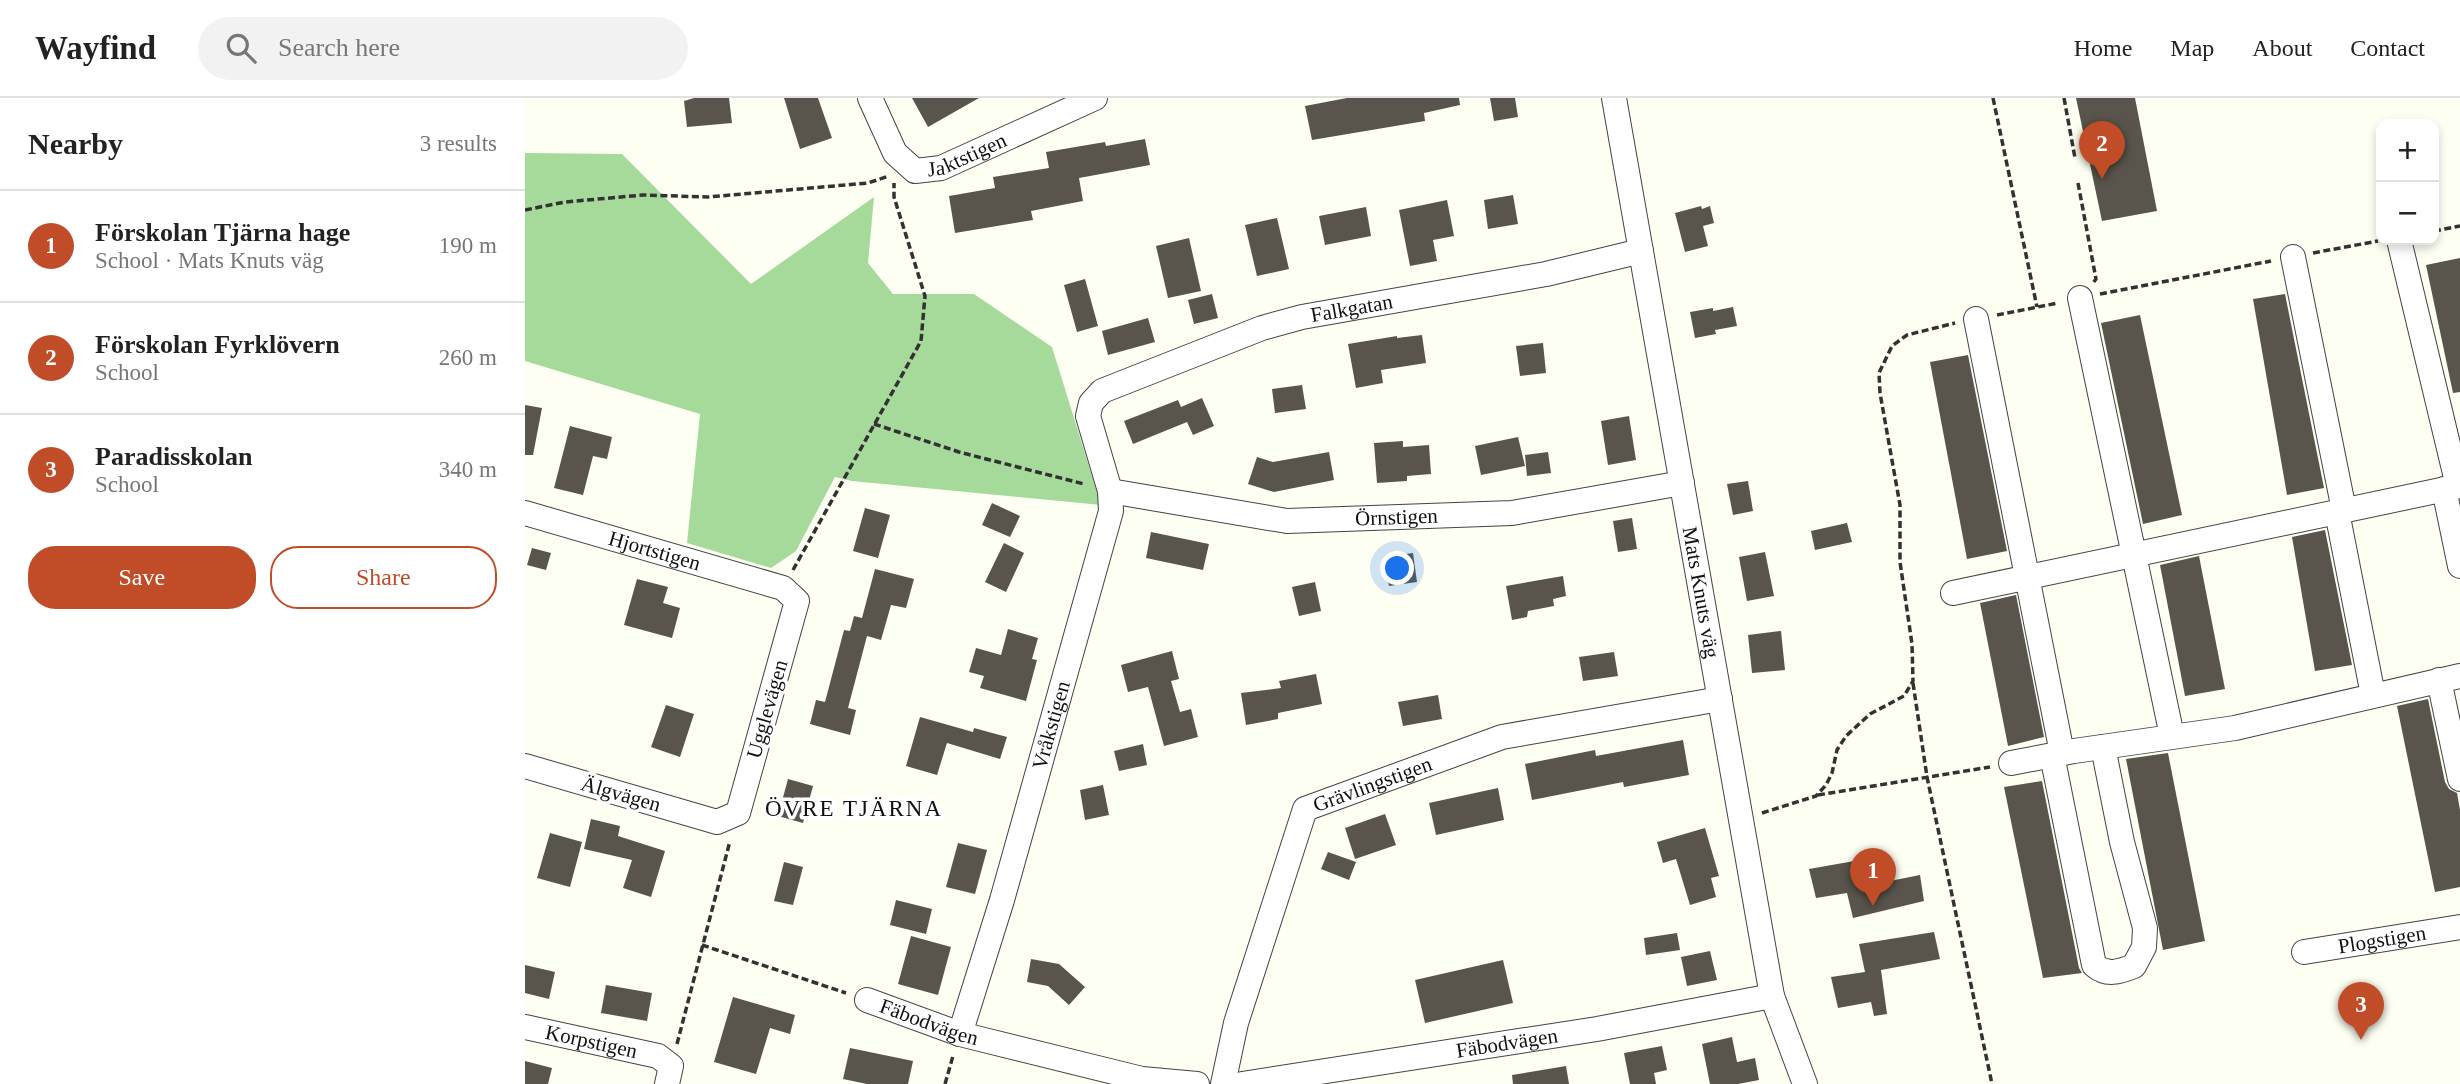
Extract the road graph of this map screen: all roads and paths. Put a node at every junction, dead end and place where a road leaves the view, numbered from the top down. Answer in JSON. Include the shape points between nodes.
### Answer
{"nodes":[{"id":1,"x":870,"y":98,"type":"edge"},
{"id":2,"x":1095,"y":98,"type":"edge"},
{"id":3,"x":1614,"y":98,"type":"edge"},
{"id":4,"x":1993,"y":98,"type":"edge"},
{"id":5,"x":2064,"y":98,"type":"edge"},
{"id":6,"x":2075,"y":158,"type":"dead end"},
{"id":7,"x":2078,"y":183,"type":"dead end"},
{"id":8,"x":525,"y":210,"type":"edge"},
{"id":9,"x":2460,"y":226,"type":"edge"},
{"id":10,"x":2439,"y":230,"type":"edge"},
{"id":11,"x":2400,"y":245,"type":"edge"},
{"id":12,"x":1641,"y":251,"type":"junction"},
{"id":13,"x":2293,"y":257,"type":"dead end"},
{"id":14,"x":2080,"y":298,"type":"joint"},
{"id":15,"x":2037,"y":307,"type":"dead end"},
{"id":16,"x":1976,"y":319,"type":"dead end"},
{"id":17,"x":1088,"y":416,"type":"joint"},
{"id":18,"x":874,"y":424,"type":"junction"},
{"id":19,"x":1682,"y":483,"type":"junction"},
{"id":20,"x":2454,"y":487,"type":"edge"},
{"id":21,"x":1110,"y":491,"type":"junction"},
{"id":22,"x":2341,"y":511,"type":"junction"},
{"id":23,"x":525,"y":513,"type":"edge"},
{"id":24,"x":2134,"y":555,"type":"junction"},
{"id":25,"x":2460,"y":566,"type":"edge"},
{"id":26,"x":2026,"y":578,"type":"junction"},
{"id":27,"x":783,"y":588,"type":"junction"},
{"id":28,"x":1953,"y":593,"type":"dead end"},
{"id":29,"x":2449,"y":678,"type":"edge"},
{"id":30,"x":1913,"y":681,"type":"dead end"},
{"id":31,"x":2373,"y":695,"type":"junction"},
{"id":32,"x":1720,"y":699,"type":"junction"},
{"id":33,"x":2172,"y":736,"type":"junction"},
{"id":34,"x":2103,"y":747,"type":"junction"},
{"id":35,"x":2057,"y":754,"type":"junction"},
{"id":36,"x":2011,"y":763,"type":"joint"},
{"id":37,"x":525,"y":766,"type":"edge"},
{"id":38,"x":1927,"y":777,"type":"junction"},
{"id":39,"x":2460,"y":779,"type":"edge"},
{"id":40,"x":1816,"y":796,"type":"dead end"},
{"id":41,"x":727,"y":818,"type":"junction"},
{"id":42,"x":2460,"y":927,"type":"edge"},
{"id":43,"x":702,"y":944,"type":"junction"},
{"id":44,"x":2304,"y":952,"type":"dead end"},
{"id":45,"x":1772,"y":996,"type":"junction"},
{"id":46,"x":867,"y":1000,"type":"joint"},
{"id":47,"x":525,"y":1027,"type":"edge"},
{"id":48,"x":960,"y":1034,"type":"junction"},
{"id":49,"x":665,"y":1069,"type":"edge"},
{"id":50,"x":945,"y":1084,"type":"edge"},
{"id":51,"x":1197,"y":1084,"type":"edge"},
{"id":52,"x":1223,"y":1084,"type":"edge"},
{"id":53,"x":1242,"y":1084,"type":"edge"},
{"id":54,"x":1805,"y":1084,"type":"edge"},
{"id":55,"x":1992,"y":1084,"type":"edge"}],
"edges":[{"from":1,"to":2,"type":"street","name":"Jaktstigen","via":[[895,153],[915,170],[941,167]]},
{"from":3,"to":12,"type":"street","name":"Mats Knuts väg"},
{"from":4,"to":15,"type":"path"},
{"from":5,"to":6,"type":"path"},
{"from":7,"to":14,"type":"path","via":[[2096,279]]},
{"from":8,"to":18,"type":"path","via":[[643,195],[708,197],[868,183],[894,174],[894,197],[925,296],[921,341]]},
{"from":9,"to":10,"type":"path"},
{"from":11,"to":20,"type":"street"},
{"from":12,"to":17,"type":"street","name":"Falkgatan","via":[[1546,274],[1262,328],[1102,391],[1091,403]]},
{"from":12,"to":19,"type":"street","name":"Mats Knuts väg"},
{"from":13,"to":22,"type":"street"},
{"from":14,"to":24,"type":"street"},
{"from":16,"to":26,"type":"street"},
{"from":17,"to":21,"type":"street","name":"Vråkstigen"},
{"from":18,"to":21,"type":"path","via":[[959,453]]},
{"from":18,"to":27,"type":"path"},
{"from":19,"to":21,"type":"street","name":"Örnstigen","via":[[1512,513],[1287,521]]},
{"from":19,"to":32,"type":"street","name":"Mats Knuts väg"},
{"from":20,"to":22,"type":"street"},
{"from":20,"to":25,"type":"street"},
{"from":21,"to":48,"type":"street","name":"Vråkstigen","via":[[1111,511]]},
{"from":22,"to":24,"type":"street"},
{"from":22,"to":31,"type":"street"},
{"from":23,"to":27,"type":"street","name":"Hjortstigen"},
{"from":24,"to":26,"type":"street"},
{"from":24,"to":33,"type":"street"},
{"from":26,"to":28,"type":"street"},
{"from":26,"to":35,"type":"street"},
{"from":27,"to":41,"type":"street","name":"Ugglevägen","via":[[797,601]]},
{"from":29,"to":31,"type":"street"},
{"from":29,"to":39,"type":"street"},
{"from":30,"to":38,"type":"path"},
{"from":31,"to":33,"type":"street","via":[[2235,728]]},
{"from":32,"to":45,"type":"street","name":"Mats Knuts väg"},
{"from":32,"to":52,"type":"street","name":"Grävlingstigen","via":[[1502,737],[1305,809],[1236,1023]]},
{"from":33,"to":34,"type":"street"},
{"from":34,"to":35,"type":"street"},
{"from":34,"to":35,"type":"street","via":[[2145,928],[2144,947],[2134,966],[2118,972],[2102,972],[2094,965]]},
{"from":35,"to":36,"type":"street"},
{"from":36,"to":38,"type":"path"},
{"from":37,"to":41,"type":"street","name":"Älgvägen"},
{"from":38,"to":40,"type":"path"},
{"from":38,"to":55,"type":"path"},
{"from":41,"to":43,"type":"path"},
{"from":42,"to":44,"type":"street","name":"Plogstigen"},
{"from":43,"to":46,"type":"path"},
{"from":43,"to":49,"type":"path"},
{"from":45,"to":53,"type":"street","name":"Fäbodvägen","via":[[1597,1029]]},
{"from":45,"to":54,"type":"street","name":"Mats Knuts väg"},
{"from":46,"to":48,"type":"street","name":"Fäbodvägen"},
{"from":47,"to":49,"type":"street","name":"Korpstigen"},
{"from":48,"to":50,"type":"path"},
{"from":48,"to":51,"type":"street","name":"Fäbodvägen","via":[[1142,1079]]}]}
